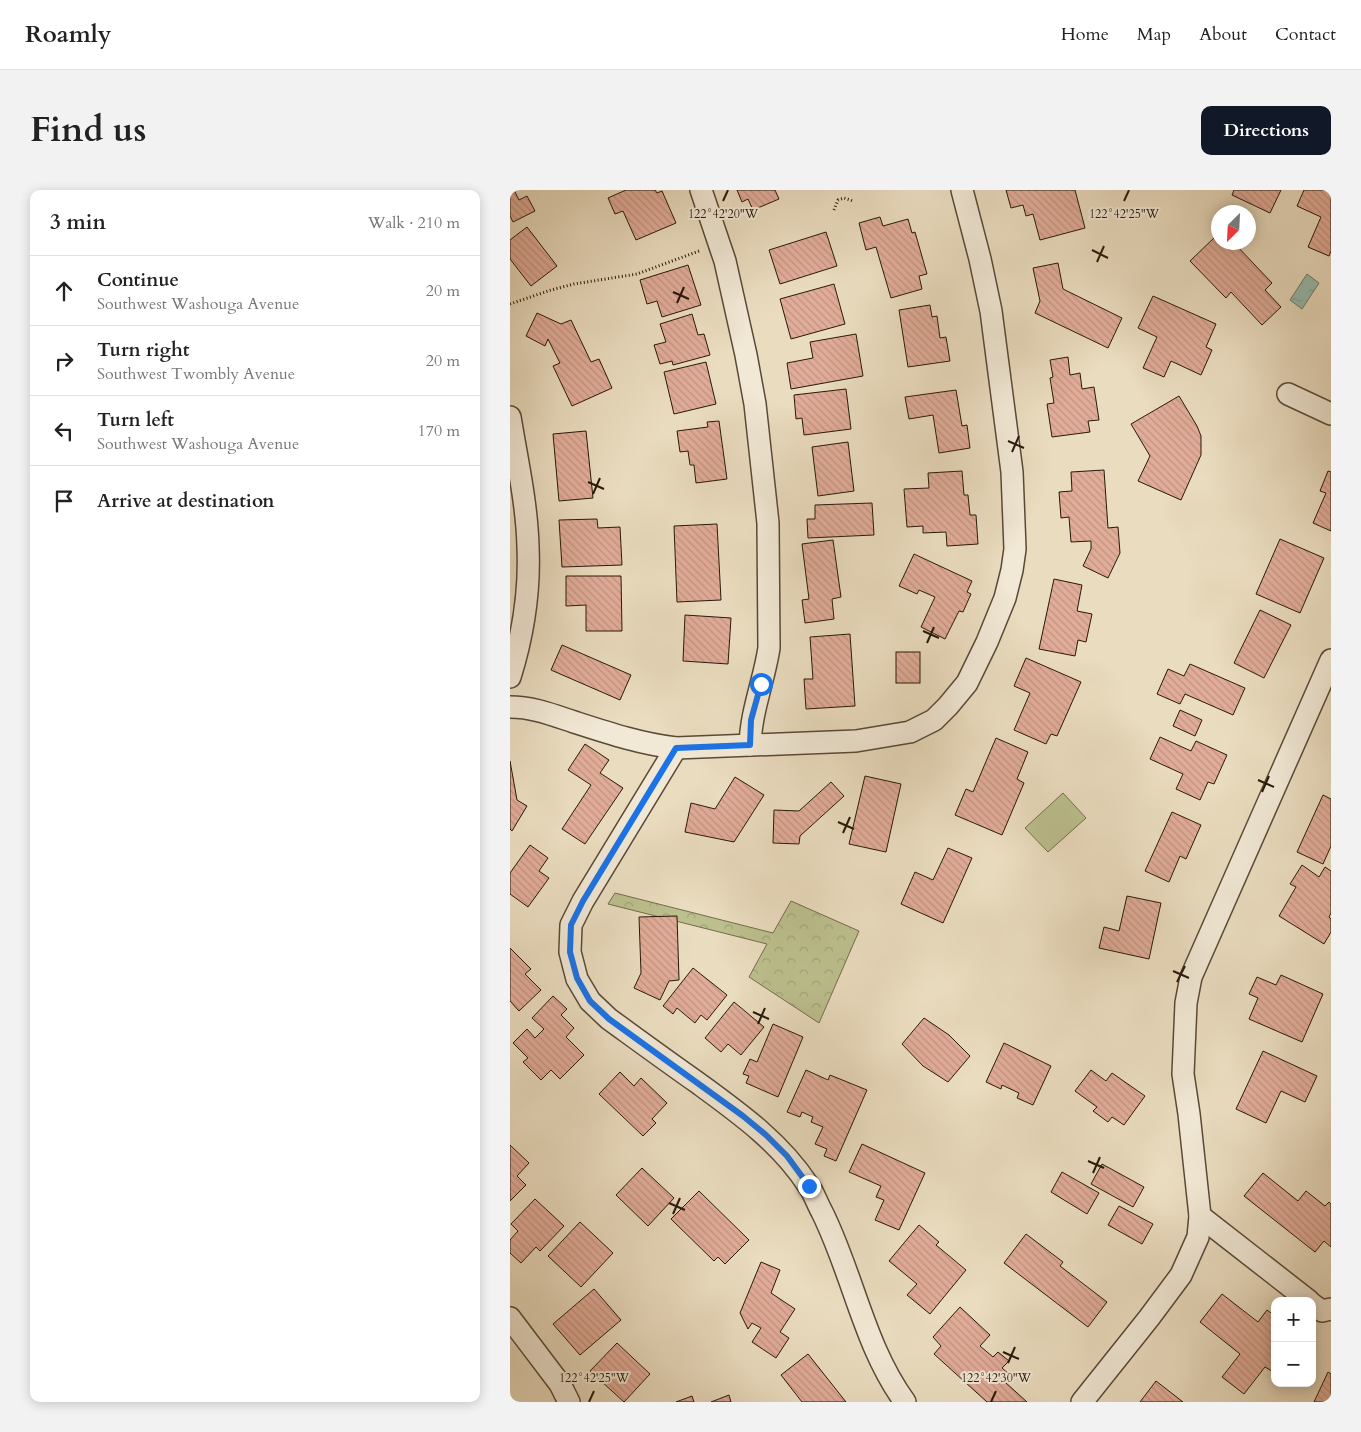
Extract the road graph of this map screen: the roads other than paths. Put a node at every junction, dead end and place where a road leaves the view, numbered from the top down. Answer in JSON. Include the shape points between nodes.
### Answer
{"nodes":[{"id":1,"x":701,"y":190,"type":"edge"},
{"id":2,"x":962,"y":190,"type":"edge"},
{"id":3,"x":1288,"y":394,"type":"dead end"},
{"id":4,"x":1331,"y":414,"type":"edge"},
{"id":5,"x":510,"y":417,"type":"edge"},
{"id":6,"x":1331,"y":660,"type":"edge"},
{"id":7,"x":510,"y":677,"type":"edge"},
{"id":8,"x":510,"y":707,"type":"edge"},
{"id":9,"x":750,"y":745,"type":"junction"},
{"id":10,"x":676,"y":748,"type":"junction"},
{"id":11,"x":1200,"y":1216,"type":"junction"},
{"id":12,"x":1304,"y":1297,"type":"edge"},
{"id":13,"x":1316,"y":1307,"type":"edge"},
{"id":14,"x":1331,"y":1310,"type":"edge"},
{"id":15,"x":510,"y":1318,"type":"edge"},
{"id":16,"x":569,"y":1402,"type":"edge"},
{"id":17,"x":905,"y":1402,"type":"edge"},
{"id":18,"x":1082,"y":1402,"type":"edge"}],
"edges":[{"from":1,"to":9,"type":"street","via":[[725,261],[746,355],[768,514],[769,648],[751,720]]},
{"from":2,"to":9,"type":"street","via":[[991,311],[1012,472],[1015,549],[1005,598],[966,683],[934,720],[910,732],[856,741]]},
{"from":3,"to":4,"type":"street"},
{"from":5,"to":7,"type":"street","via":[[528,547],[527,592]]},
{"from":6,"to":11,"type":"street","via":[[1191,977],[1186,1003],[1183,1074]]},
{"from":8,"to":10,"type":"street","via":[[536,709],[653,746]]},
{"from":9,"to":10,"type":"street"},
{"from":10,"to":17,"type":"street","via":[[571,925],[570,952],[577,978],[590,1001],[609,1019],[743,1116],[787,1156],[809,1186],[832,1232],[886,1375]]},
{"from":11,"to":12,"type":"street"},
{"from":11,"to":18,"type":"street","via":[[1198,1237],[1181,1275]]},
{"from":13,"to":14,"type":"street","via":[[1322,1311]]},
{"from":15,"to":16,"type":"street","via":[[560,1384]]}]}
